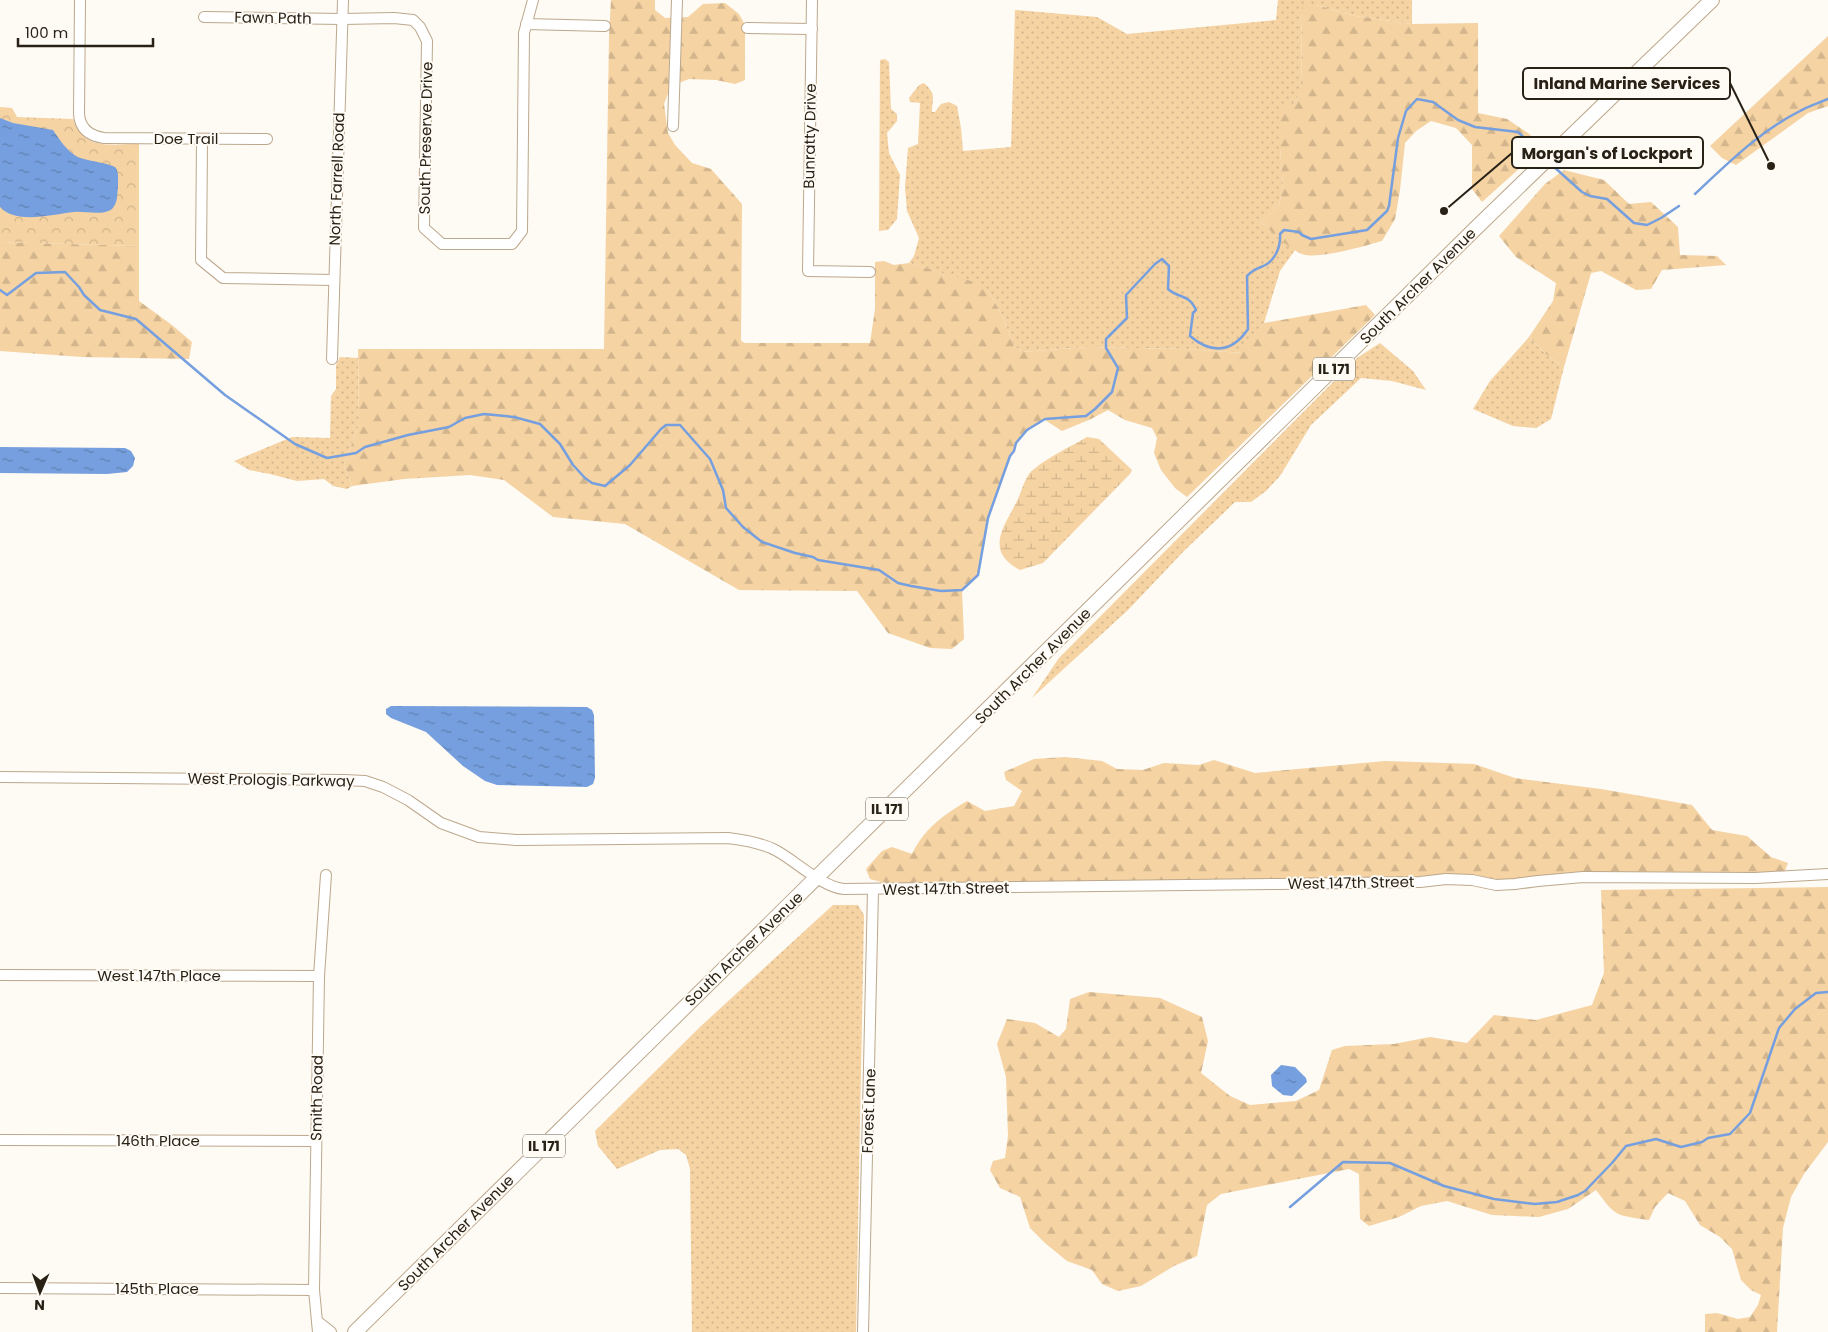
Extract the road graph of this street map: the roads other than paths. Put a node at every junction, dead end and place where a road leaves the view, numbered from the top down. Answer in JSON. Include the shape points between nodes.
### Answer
{"nodes":[{"id":1,"x":80,"y":0,"type":"edge"},
{"id":2,"x":343,"y":0,"type":"edge"},
{"id":3,"x":533,"y":0,"type":"edge"},
{"id":4,"x":677,"y":0,"type":"edge"},
{"id":5,"x":812,"y":0,"type":"edge"},
{"id":6,"x":1712,"y":0,"type":"edge"},
{"id":7,"x":204,"y":17,"type":"dead end"},
{"id":8,"x":343,"y":19,"type":"junction"},
{"id":9,"x":526,"y":24,"type":"junction"},
{"id":10,"x":605,"y":26,"type":"dead end"},
{"id":11,"x":747,"y":28,"type":"dead end"},
{"id":12,"x":812,"y":29,"type":"junction"},
{"id":13,"x":673,"y":126,"type":"dead end"},
{"id":14,"x":267,"y":139,"type":"dead end"},
{"id":15,"x":202,"y":140,"type":"junction"},
{"id":16,"x":870,"y":272,"type":"dead end"},
{"id":17,"x":334,"y":280,"type":"junction"},
{"id":18,"x":332,"y":359,"type":"dead end"},
{"id":19,"x":0,"y":777,"type":"edge"},
{"id":20,"x":1828,"y":874,"type":"edge"},
{"id":21,"x":326,"y":875,"type":"dead end"},
{"id":22,"x":817,"y":878,"type":"junction"},
{"id":23,"x":873,"y":890,"type":"junction"},
{"id":24,"x":0,"y":975,"type":"edge"},
{"id":25,"x":319,"y":976,"type":"junction"},
{"id":26,"x":0,"y":1140,"type":"edge"},
{"id":27,"x":316,"y":1141,"type":"junction"},
{"id":28,"x":0,"y":1288,"type":"edge"},
{"id":29,"x":314,"y":1290,"type":"junction"},
{"id":30,"x":317,"y":1327,"type":"edge"},
{"id":31,"x":330,"y":1332,"type":"edge"},
{"id":32,"x":355,"y":1332,"type":"edge"},
{"id":33,"x":864,"y":1332,"type":"edge"}],
"edges":[{"from":1,"to":15,"type":"street","name":"Doe Trail","via":[[80,120],[90,134],[104,138]]},
{"from":2,"to":8,"type":"street","name":"North Farrell Road"},
{"from":3,"to":9,"type":"street","name":"South Preserve Drive"},
{"from":4,"to":13,"type":"street"},
{"from":5,"to":12,"type":"street","name":"Bunratty Drive"},
{"from":6,"to":22,"type":"main road","name":"South Archer Avenue","number":"IL 171","via":[[1476,228]]},
{"from":7,"to":8,"type":"street","name":"Fawn Path"},
{"from":8,"to":9,"type":"street","name":"South Preserve Drive","via":[[412,20],[427,41],[424,228],[442,244],[512,244],[522,231]]},
{"from":8,"to":17,"type":"street","name":"North Farrell Road"},
{"from":9,"to":10,"type":"street"},
{"from":11,"to":12,"type":"street"},
{"from":12,"to":16,"type":"street","name":"Bunratty Drive","via":[[808,271]]},
{"from":14,"to":15,"type":"street","name":"Doe Trail"},
{"from":15,"to":17,"type":"street","via":[[201,260],[223,278]]},
{"from":17,"to":18,"type":"street","name":"North Farrell Road"},
{"from":19,"to":22,"type":"street","name":"West Prologis Parkway","via":[[355,780],[383,786],[441,823],[480,837],[516,840],[728,838],[775,849]]},
{"from":20,"to":23,"type":"street","name":"West 147th Street","via":[[1755,878],[1583,877],[1496,885],[1446,879],[1420,882]]},
{"from":21,"to":25,"type":"street","name":"Smith Road"},
{"from":22,"to":23,"type":"street","name":"West Prologis Parkway","via":[[837,888]]},
{"from":22,"to":32,"type":"main road","name":"South Archer Avenue","number":"IL 171"},
{"from":23,"to":33,"type":"street","name":"Forest Lane"},
{"from":24,"to":25,"type":"street","name":"West 147th Place"},
{"from":25,"to":27,"type":"street","name":"Smith Road"},
{"from":26,"to":27,"type":"street","name":"146th Place"},
{"from":27,"to":29,"type":"street","name":"Smith Road"},
{"from":28,"to":29,"type":"street","name":"145th Place"},
{"from":29,"to":30,"type":"street","name":"Smith Road"},
{"from":30,"to":31,"type":"street","name":"Smith Road"}]}
